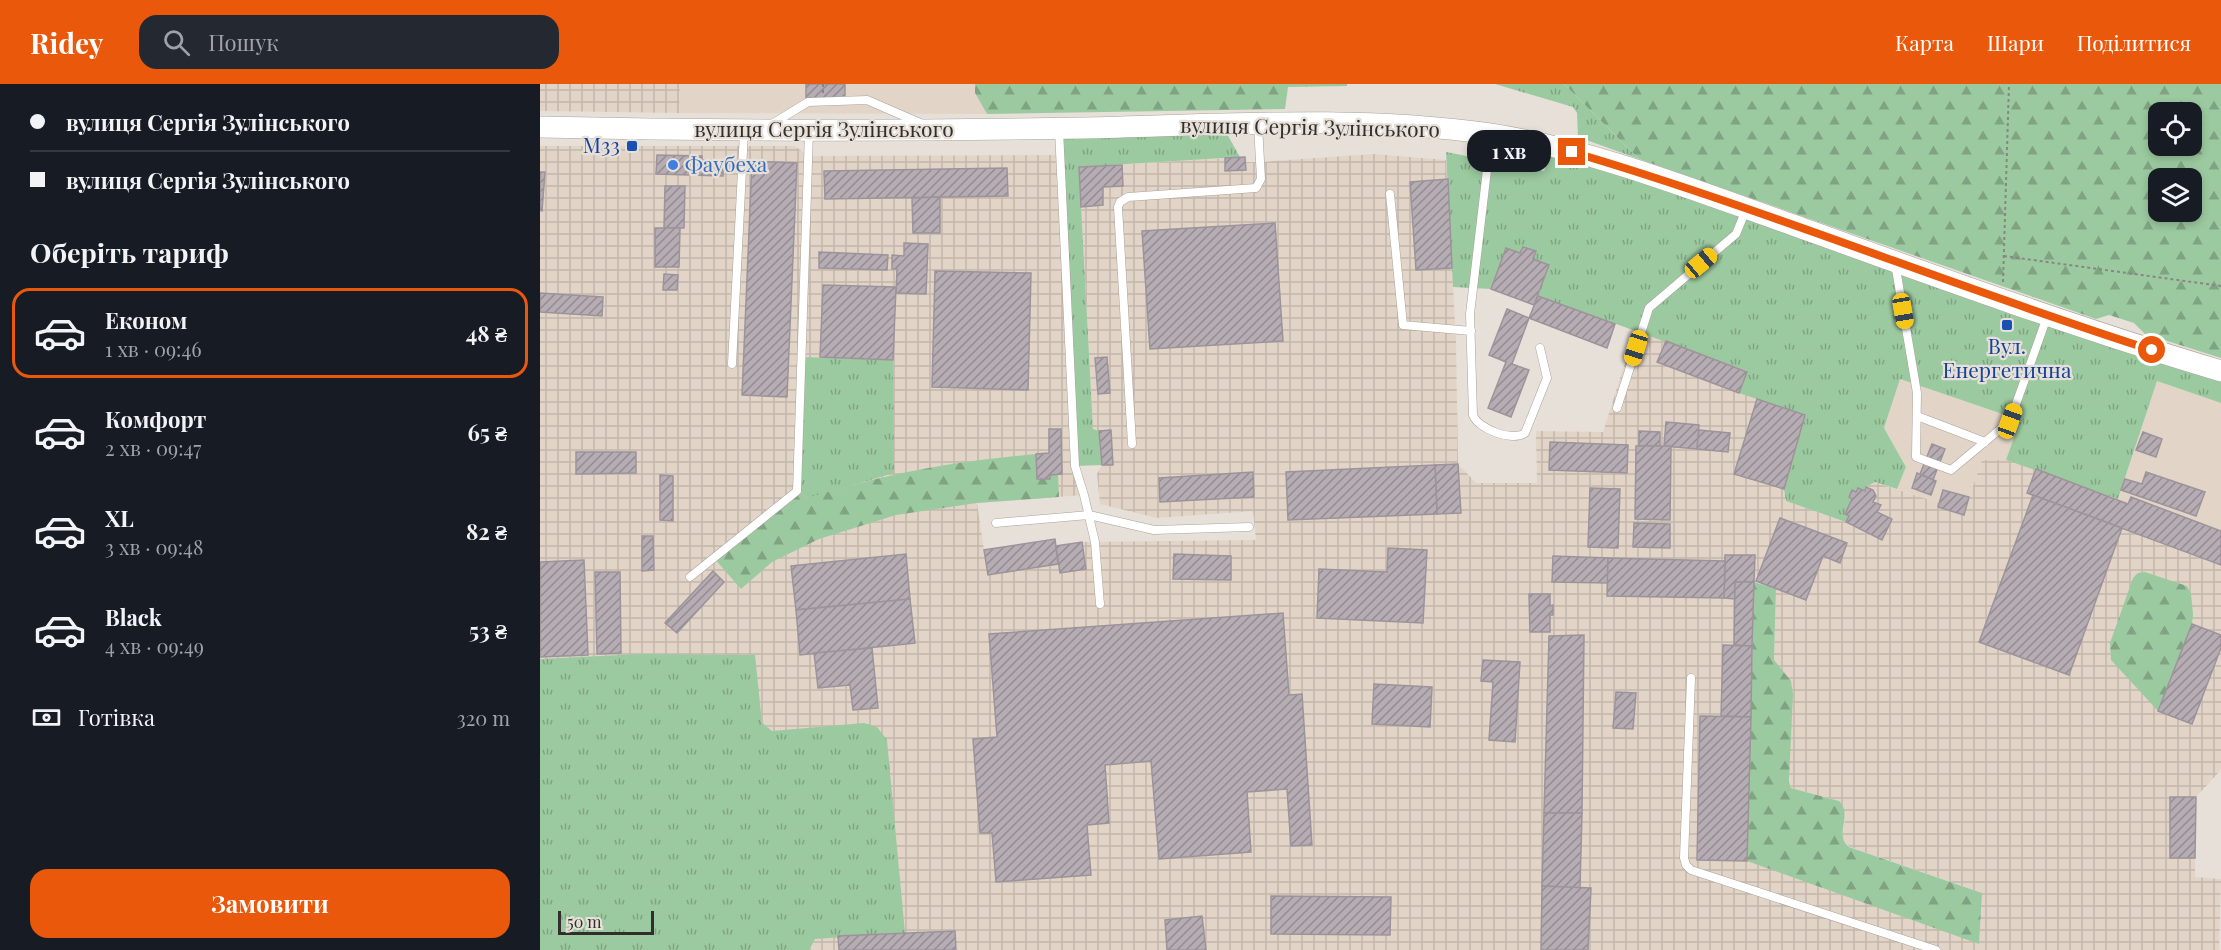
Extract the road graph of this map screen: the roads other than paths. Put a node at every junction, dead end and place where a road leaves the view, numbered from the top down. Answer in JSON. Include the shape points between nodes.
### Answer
{"nodes":[{"id":1,"x":1258,"y":125,"type":"junction"},
{"id":2,"x":540,"y":127,"type":"edge"},
{"id":3,"x":1059,"y":128,"type":"junction"},
{"id":4,"x":751,"y":131,"type":"junction"},
{"id":5,"x":809,"y":131,"type":"junction"},
{"id":6,"x":938,"y":131,"type":"junction"},
{"id":7,"x":1491,"y":134,"type":"junction"},
{"id":8,"x":1390,"y":194,"type":"dead end"},
{"id":9,"x":1746,"y":208,"type":"junction"},
{"id":10,"x":1894,"y":262,"type":"junction"},
{"id":11,"x":2047,"y":316,"type":"junction"},
{"id":12,"x":1471,"y":331,"type":"junction"},
{"id":13,"x":1540,"y":348,"type":"dead end"},
{"id":14,"x":732,"y":364,"type":"dead end"},
{"id":15,"x":2221,"y":371,"type":"edge"},
{"id":16,"x":1617,"y":408,"type":"dead end"},
{"id":17,"x":1917,"y":416,"type":"junction"},
{"id":18,"x":1985,"y":442,"type":"junction"},
{"id":19,"x":1132,"y":444,"type":"dead end"},
{"id":20,"x":1089,"y":515,"type":"junction"},
{"id":21,"x":996,"y":523,"type":"dead end"},
{"id":22,"x":1249,"y":527,"type":"dead end"},
{"id":23,"x":690,"y":577,"type":"dead end"},
{"id":24,"x":1100,"y":604,"type":"dead end"},
{"id":25,"x":1691,"y":678,"type":"dead end"},
{"id":26,"x":1936,"y":950,"type":"edge"}],
"edges":[{"from":1,"to":3,"type":"street","name":"вулиця Сергія Зулінського"},
{"from":1,"to":7,"type":"street","name":"вулиця Сергія Зулінського","via":[[1393,125]]},
{"from":1,"to":19,"type":"lane","via":[[1261,179],[1256,188],[1128,197],[1120,202]]},
{"from":2,"to":4,"type":"street","name":"вулиця Сергія Зулінського"},
{"from":3,"to":6,"type":"street","name":"вулиця Сергія Зулінського"},
{"from":3,"to":20,"type":"lane","via":[[1075,466]]},
{"from":4,"to":5,"type":"street","name":"вулиця Сергія Зулінського"},
{"from":4,"to":6,"type":"lane","via":[[808,102],[867,100]]},
{"from":4,"to":14,"type":"lane"},
{"from":5,"to":6,"type":"street","name":"вулиця Сергія Зулінського"},
{"from":5,"to":23,"type":"lane","via":[[797,491]]},
{"from":7,"to":9,"type":"street","name":"вулиця Сергія Зулінського","via":[[1633,170]]},
{"from":7,"to":12,"type":"lane"},
{"from":8,"to":12,"type":"lane","via":[[1403,326]]},
{"from":9,"to":10,"type":"street","name":"вулиця Сергія Зулінського"},
{"from":9,"to":16,"type":"lane","via":[[1736,234],[1649,308]]},
{"from":10,"to":11,"type":"street","name":"вулиця Сергія Зулінського"},
{"from":10,"to":17,"type":"lane","via":[[1917,393]]},
{"from":11,"to":15,"type":"street","name":"вулиця Сергія Зулінського"},
{"from":11,"to":18,"type":"lane","via":[[2010,421]]},
{"from":12,"to":13,"type":"lane","via":[[1476,423],[1512,436],[1525,433],[1546,378]]},
{"from":17,"to":18,"type":"lane"},
{"from":17,"to":18,"type":"lane","via":[[1916,457],[1951,470]]},
{"from":20,"to":21,"type":"lane"},
{"from":20,"to":22,"type":"lane","via":[[1154,530]]},
{"from":20,"to":24,"type":"lane"},
{"from":25,"to":26,"type":"lane","via":[[1686,865],[1691,870]]}]}
